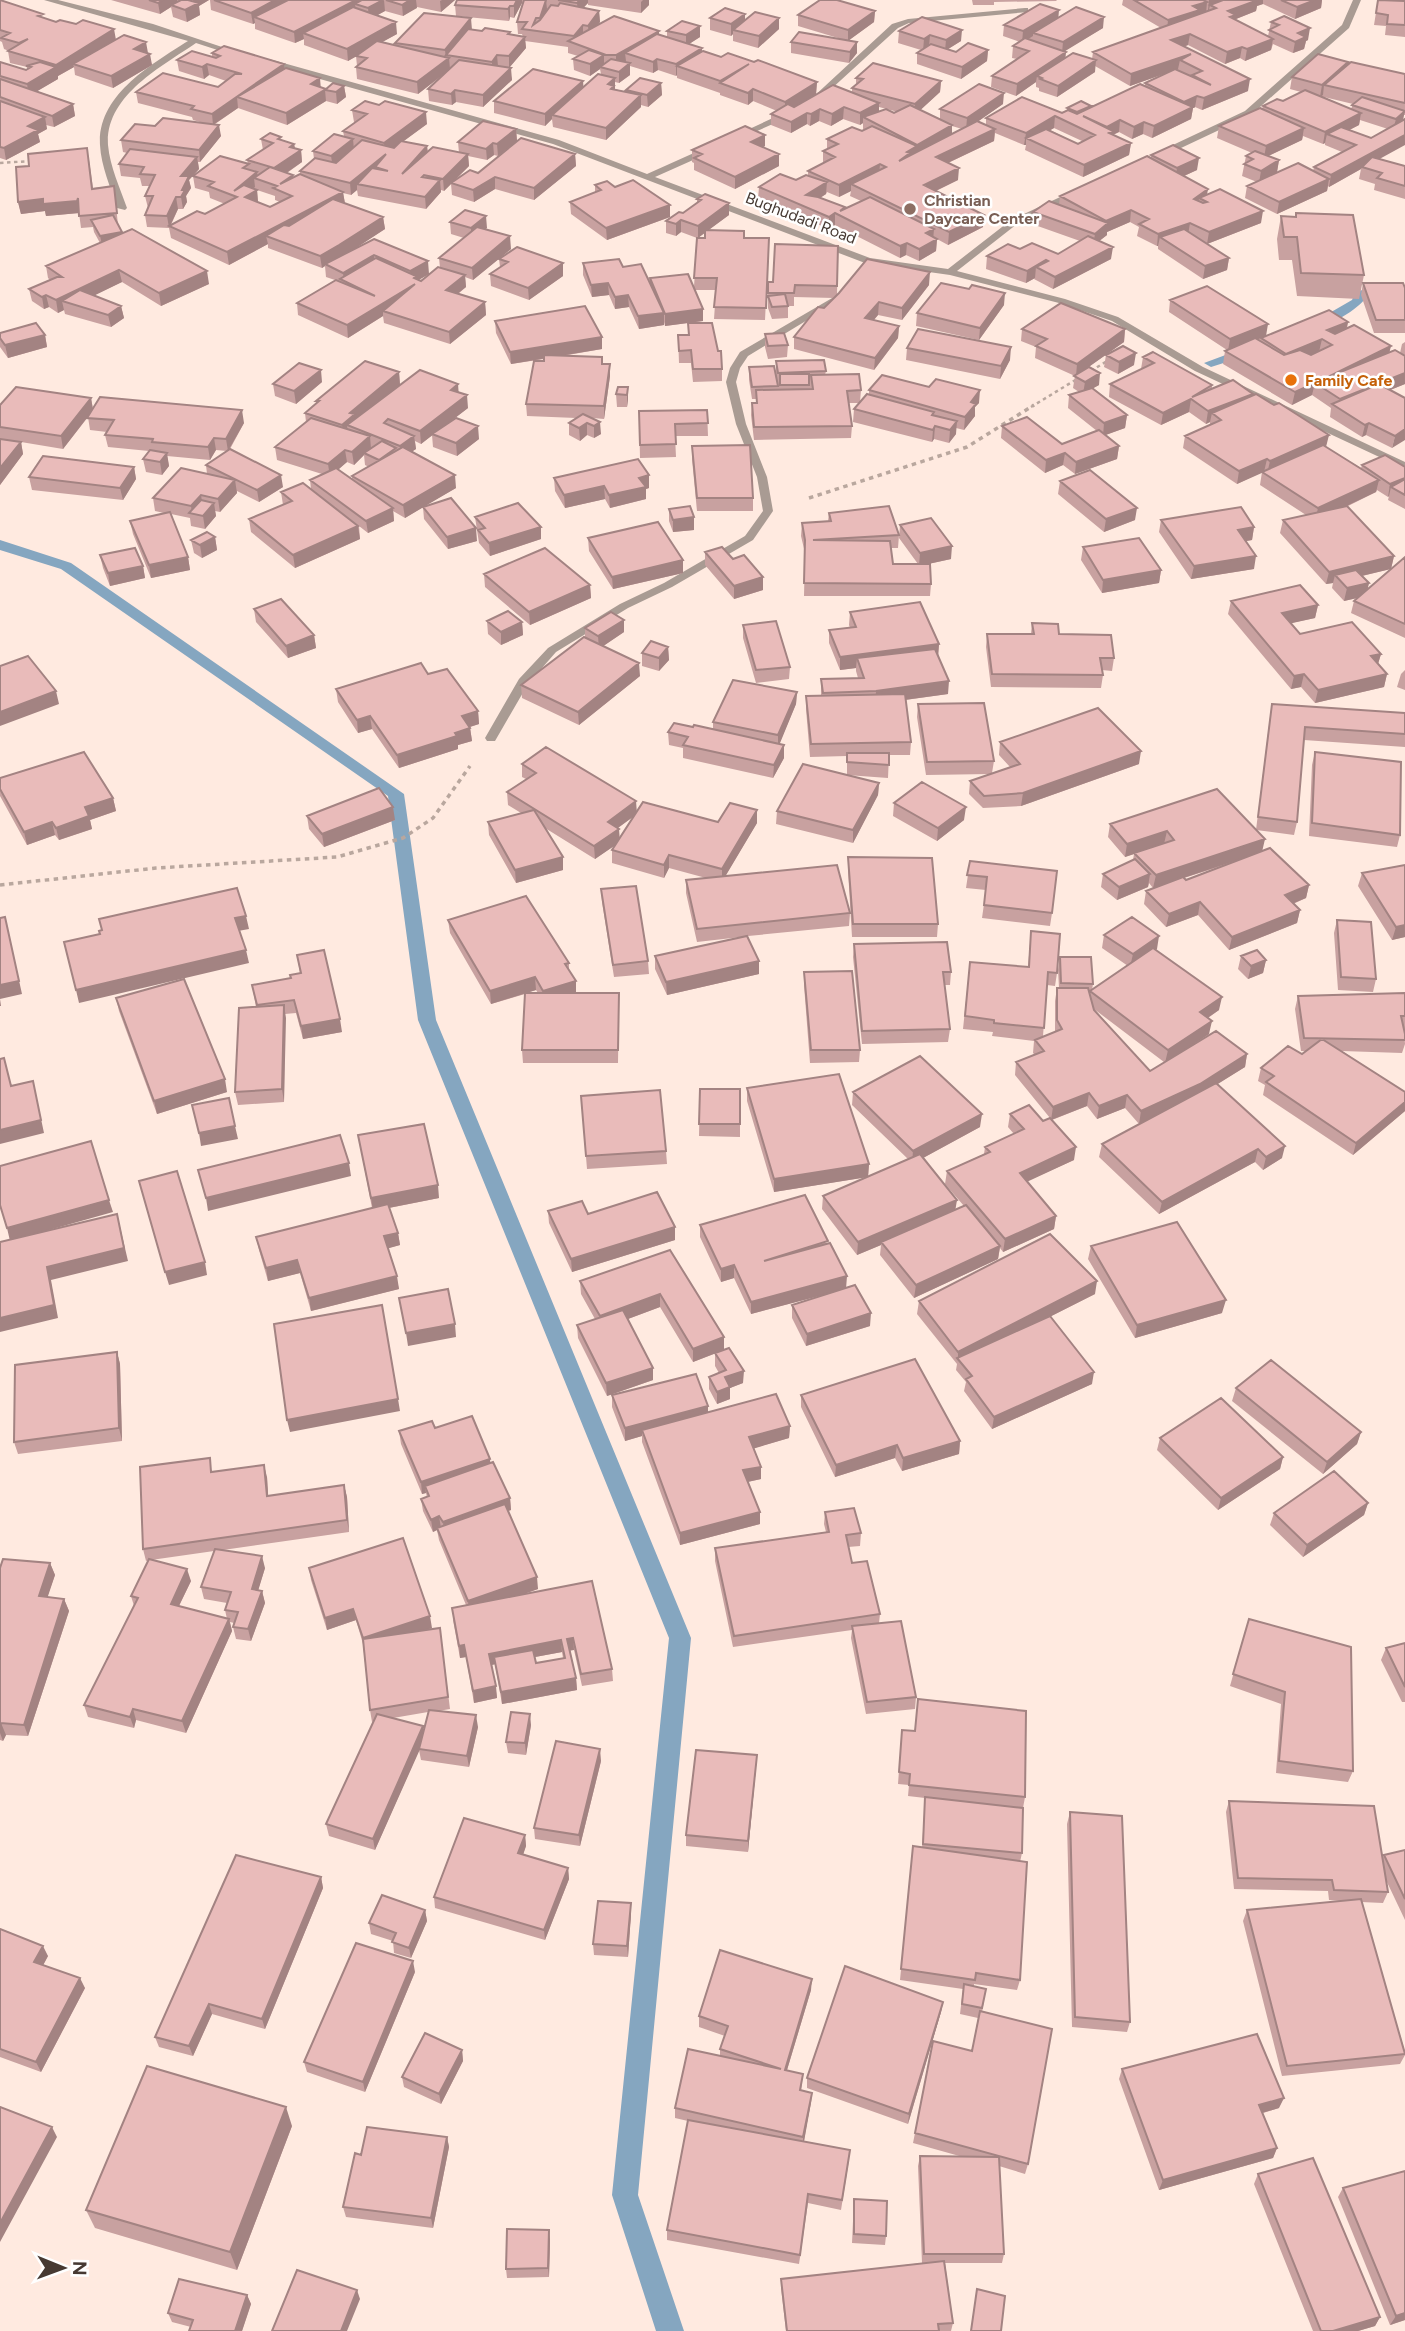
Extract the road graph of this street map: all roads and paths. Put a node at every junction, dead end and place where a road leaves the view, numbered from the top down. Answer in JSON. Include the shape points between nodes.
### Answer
{"nodes":[{"id":1,"x":48,"y":0,"type":"edge"},
{"id":2,"x":1357,"y":0,"type":"edge"},
{"id":3,"x":1025,"y":10,"type":"edge"},
{"id":4,"x":193,"y":41,"type":"junction"},
{"id":5,"x":246,"y":55,"type":"edge"},
{"id":6,"x":259,"y":59,"type":"edge"},
{"id":7,"x":808,"y":102,"type":"edge"},
{"id":8,"x":797,"y":109,"type":"edge"},
{"id":9,"x":1150,"y":159,"type":"edge"},
{"id":10,"x":32,"y":161,"type":"edge"},
{"id":11,"x":0,"y":163,"type":"edge"},
{"id":12,"x":649,"y":176,"type":"junction"},
{"id":13,"x":1080,"y":191,"type":"edge"},
{"id":14,"x":122,"y":208,"type":"dead end"},
{"id":15,"x":950,"y":272,"type":"junction"},
{"id":16,"x":849,"y":287,"type":"edge"},
{"id":17,"x":1147,"y":338,"type":"junction"},
{"id":18,"x":1405,"y":466,"type":"edge"},
{"id":19,"x":768,"y":511,"type":"junction"},
{"id":20,"x":491,"y":738,"type":"joint"},
{"id":21,"x":0,"y":885,"type":"edge"}],
"edges":[{"from":1,"to":4,"type":"street"},
{"from":2,"to":9,"type":"street","via":[[1346,26],[1248,113]]},
{"from":3,"to":7,"type":"street","via":[[895,26]]},
{"from":4,"to":5,"type":"street"},
{"from":4,"to":14,"type":"street","via":[[132,84],[111,111],[103,144]]},
{"from":6,"to":12,"type":"street","name":"Bughudadi Road","via":[[556,142]]},
{"from":8,"to":12,"type":"street"},
{"from":10,"to":11,"type":"path"},
{"from":12,"to":15,"type":"street","name":"Bughudadi Road","via":[[864,265]]},
{"from":13,"to":15,"type":"street","via":[[1014,222]]},
{"from":15,"to":17,"type":"street","name":"Bughudadi Road","via":[[1062,301],[1115,319]]},
{"from":16,"to":19,"type":"street","via":[[843,296],[744,354],[735,368],[731,382],[741,424],[762,477]]},
{"from":17,"to":18,"type":"street","name":"Bughudadi Road","via":[[1199,369]]},
{"from":17,"to":19,"type":"path","via":[[967,447]]},
{"from":19,"to":20,"type":"street","via":[[749,538],[552,650],[523,682]]},
{"from":20,"to":21,"type":"path","via":[[433,818],[403,838],[337,857],[156,868]]}]}
